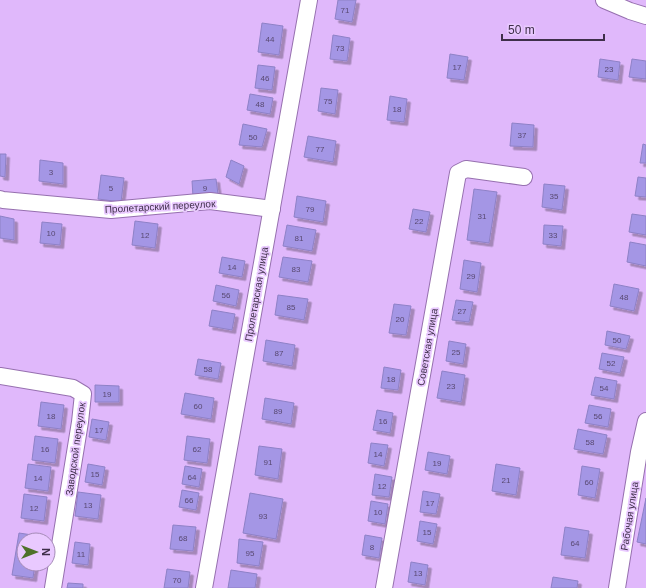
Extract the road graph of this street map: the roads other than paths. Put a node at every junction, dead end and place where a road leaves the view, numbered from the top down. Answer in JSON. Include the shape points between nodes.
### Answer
{"nodes":[{"id":1,"x":309,"y":0,"type":"edge"},
{"id":2,"x":604,"y":0,"type":"edge"},
{"id":3,"x":646,"y":16,"type":"edge"},
{"id":4,"x":524,"y":177,"type":"dead end"},
{"id":5,"x":0,"y":199,"type":"edge"},
{"id":6,"x":272,"y":209,"type":"junction"},
{"id":7,"x":0,"y":376,"type":"edge"},
{"id":8,"x":646,"y":421,"type":"edge"},
{"id":9,"x":53,"y":588,"type":"edge"},
{"id":10,"x":204,"y":588,"type":"edge"},
{"id":11,"x":384,"y":588,"type":"edge"},
{"id":12,"x":617,"y":588,"type":"edge"}],
"edges":[{"from":1,"to":6,"type":"street","name":"Пролетарская улица"},
{"from":2,"to":3,"type":"street"},
{"from":4,"to":11,"type":"street","name":"Советская улица","via":[[466,169],[458,173]]},
{"from":5,"to":6,"type":"street","name":"Пролетарский переулок","via":[[111,210],[210,201]]},
{"from":6,"to":10,"type":"street","name":"Пролетарская улица"},
{"from":7,"to":9,"type":"street","name":"Заводской переулок","via":[[73,388],[83,394]]},
{"from":8,"to":12,"type":"street","name":"Рабочая улица"}]}
